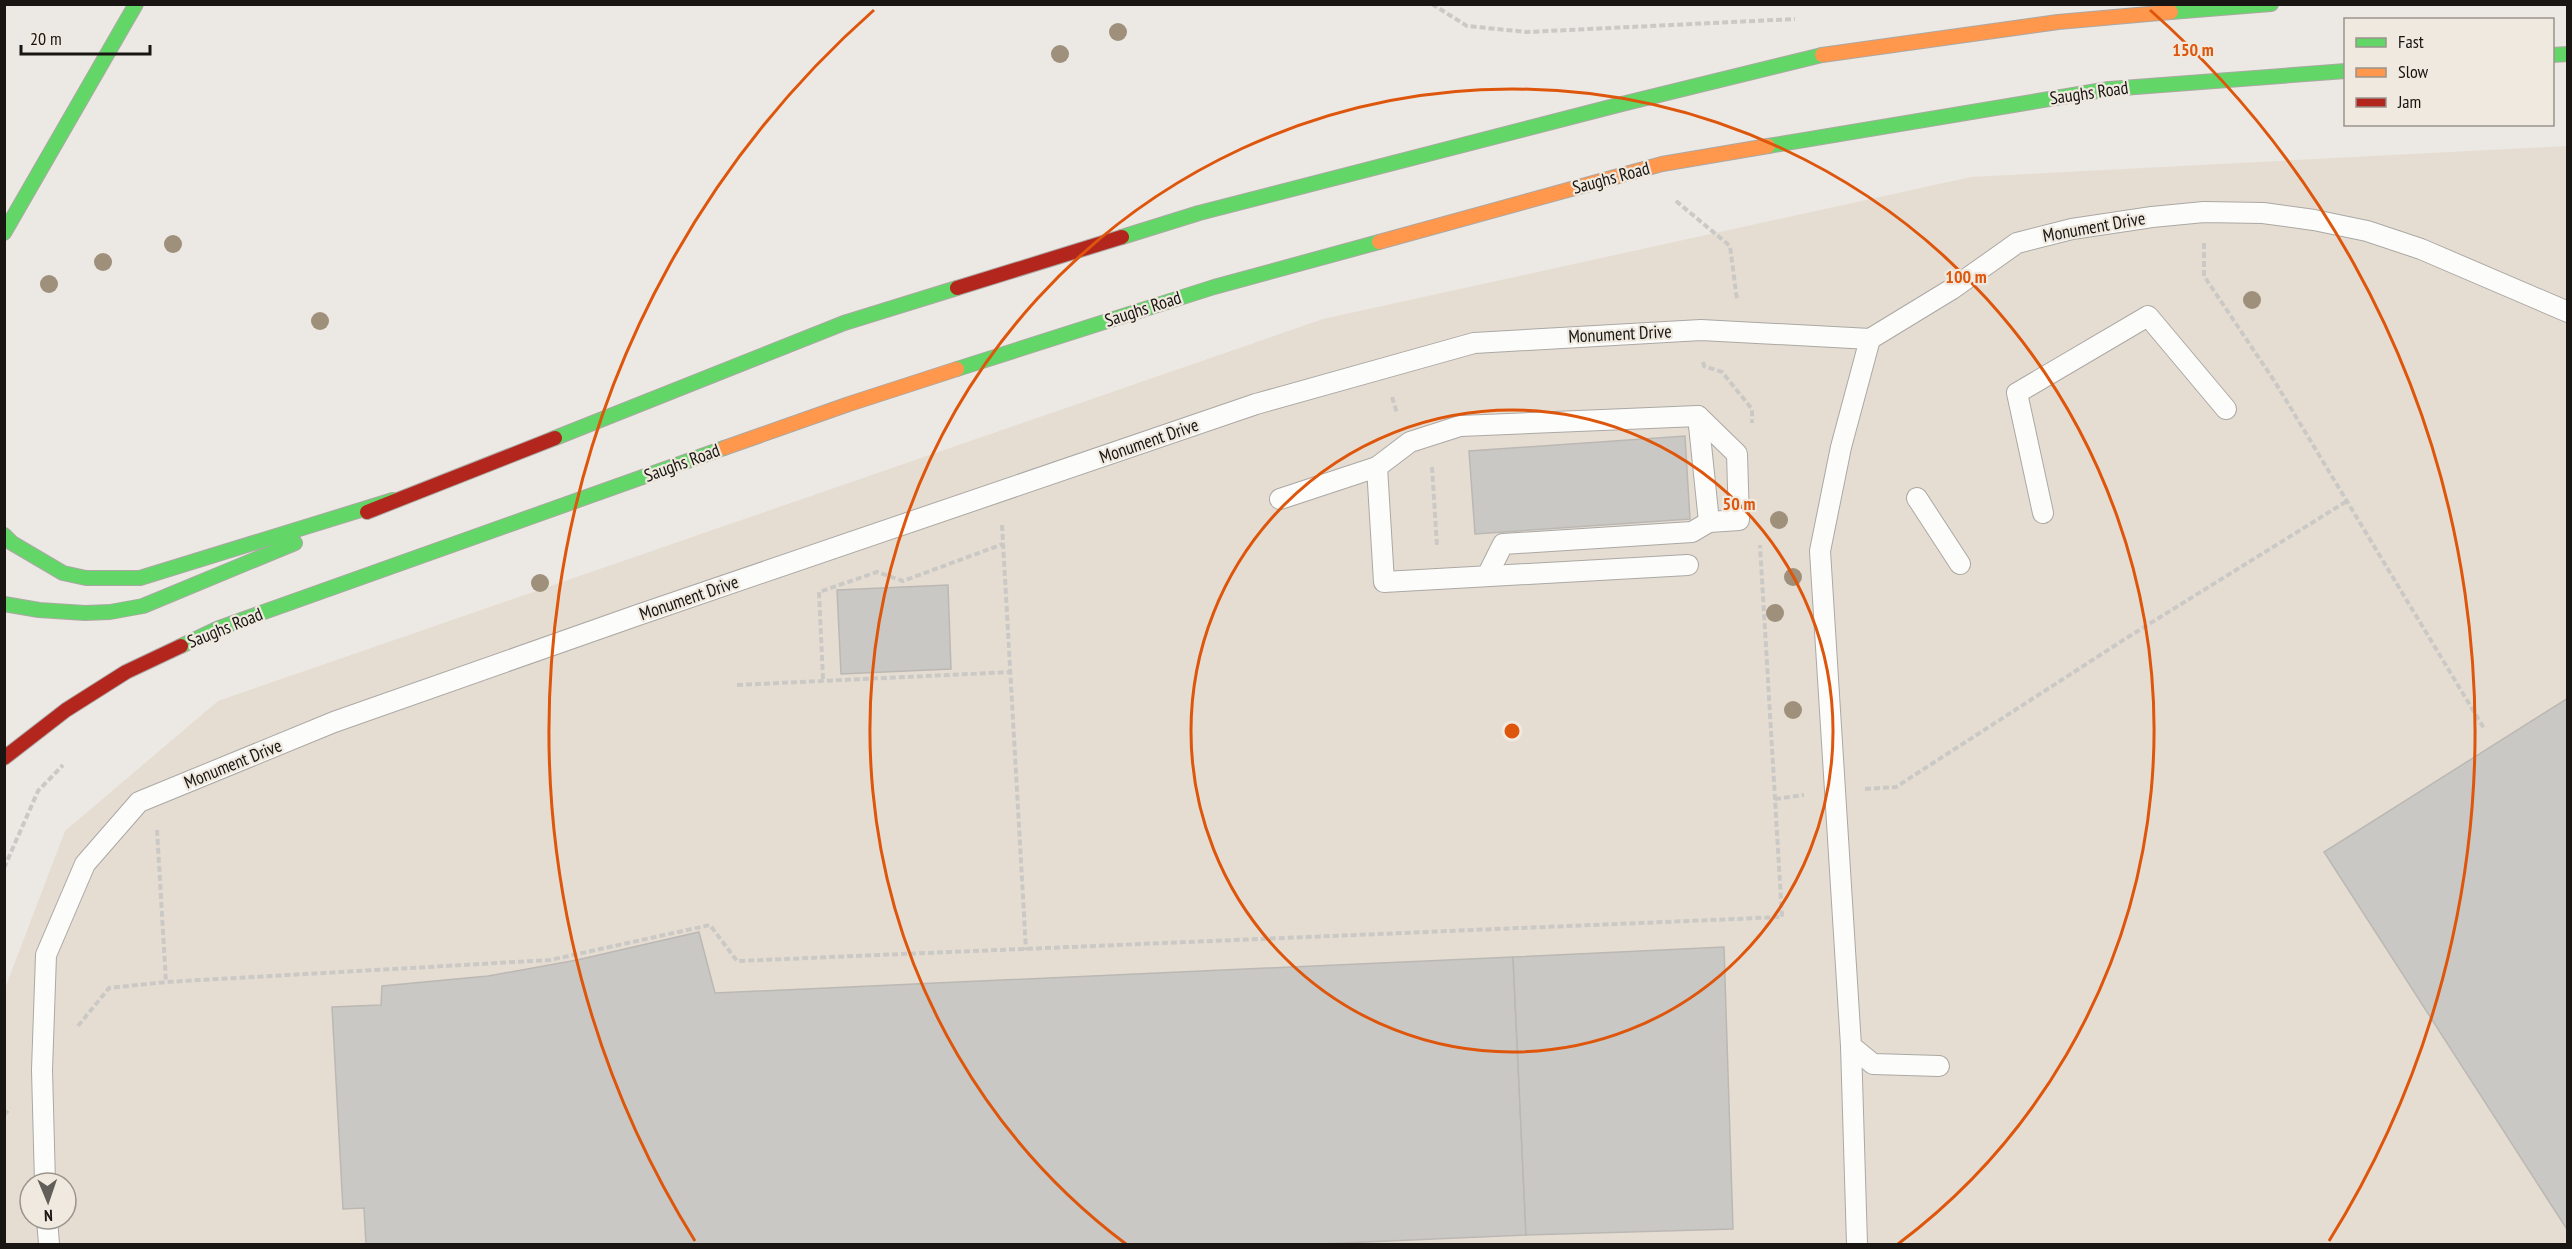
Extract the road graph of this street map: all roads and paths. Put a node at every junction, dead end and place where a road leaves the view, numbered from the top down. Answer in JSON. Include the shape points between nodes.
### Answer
{"nodes":[{"id":1,"x":136,"y":4,"type":"edge"},
{"id":2,"x":1432,"y":4,"type":"edge"},
{"id":3,"x":2271,"y":4,"type":"edge"},
{"id":4,"x":1804,"y":18,"type":"dead end"},
{"id":5,"x":2344,"y":71,"type":"edge"},
{"id":6,"x":1662,"y":164,"type":"junction"},
{"id":7,"x":2204,"y":212,"type":"junction"},
{"id":8,"x":4,"y":233,"type":"edge"},
{"id":9,"x":1727,"y":300,"type":"dead end"},
{"id":10,"x":2568,"y":312,"type":"edge"},
{"id":11,"x":1701,"y":330,"type":"junction"},
{"id":12,"x":1870,"y":339,"type":"junction"},
{"id":13,"x":1384,"y":368,"type":"junction"},
{"id":14,"x":2226,"y":409,"type":"dead end"},
{"id":15,"x":1698,"y":416,"type":"junction"},
{"id":16,"x":1753,"y":433,"type":"dead end"},
{"id":17,"x":1410,"y":442,"type":"junction"},
{"id":18,"x":1377,"y":467,"type":"junction"},
{"id":19,"x":1001,"y":491,"type":"junction"},
{"id":20,"x":1917,"y":498,"type":"dead end"},
{"id":21,"x":1280,"y":499,"type":"dead end"},
{"id":22,"x":393,"y":500,"type":"junction"},
{"id":23,"x":2347,"y":501,"type":"junction"},
{"id":24,"x":2043,"y":513,"type":"dead end"},
{"id":25,"x":1708,"y":522,"type":"junction"},
{"id":26,"x":4,"y":535,"type":"edge"},
{"id":27,"x":1760,"y":539,"type":"dead end"},
{"id":28,"x":1003,"y":544,"type":"junction"},
{"id":29,"x":1960,"y":564,"type":"dead end"},
{"id":30,"x":1688,"y":565,"type":"dead end"},
{"id":31,"x":1487,"y":576,"type":"junction"},
{"id":32,"x":1438,"y":578,"type":"junction"},
{"id":33,"x":4,"y":604,"type":"edge"},
{"id":34,"x":1011,"y":672,"type":"junction"},
{"id":35,"x":823,"y":679,"type":"junction"},
{"id":36,"x":737,"y":685,"type":"dead end"},
{"id":37,"x":2485,"y":730,"type":"dead end"},
{"id":38,"x":4,"y":758,"type":"edge"},
{"id":39,"x":68,"y":759,"type":"dead end"},
{"id":40,"x":1835,"y":791,"type":"junction"},
{"id":41,"x":1775,"y":799,"type":"junction"},
{"id":42,"x":139,"y":802,"type":"junction"},
{"id":43,"x":4,"y":868,"type":"edge"},
{"id":44,"x":1026,"y":950,"type":"junction"},
{"id":45,"x":166,"y":982,"type":"junction"},
{"id":46,"x":1851,"y":1046,"type":"junction"},
{"id":47,"x":1939,"y":1066,"type":"dead end"},
{"id":48,"x":42,"y":1070,"type":"junction"},
{"id":49,"x":4,"y":1115,"type":"edge"},
{"id":50,"x":45,"y":1171,"type":"edge"},
{"id":51,"x":1857,"y":1245,"type":"edge"}],
"edges":[{"from":1,"to":8,"type":"main road"},
{"from":2,"to":4,"type":"path","via":[[1467,26],[1527,33]]},
{"from":3,"to":22,"type":"main road","via":[[2058,22],[1823,55],[1199,213],[844,323]]},
{"from":5,"to":6,"type":"main road","name":"Saughs Road","via":[[2109,89]]},
{"from":6,"to":9,"type":"path","via":[[1664,191],[1730,246],[1737,300]]},
{"from":6,"to":38,"type":"main road","name":"Saughs Road","via":[[1214,286],[872,396],[242,620],[126,672],[49,721]]},
{"from":7,"to":10,"type":"lane","name":"Monument Drive","via":[[2263,213],[2367,231],[2421,249]]},
{"from":7,"to":12,"type":"lane","name":"Monument Drive","via":[[2072,229],[2017,243]]},
{"from":7,"to":23,"type":"path","via":[[2204,276],[2275,382]]},
{"from":11,"to":12,"type":"lane","name":"Monument Drive"},
{"from":11,"to":13,"type":"lane","name":"Monument Drive","via":[[1474,342]]},
{"from":11,"to":16,"type":"path","via":[[1704,366],[1722,372],[1752,409]]},
{"from":12,"to":40,"type":"lane","via":[[1841,447],[1820,551]]},
{"from":13,"to":17,"type":"path"},
{"from":13,"to":19,"type":"lane","name":"Monument Drive","via":[[1256,405]]},
{"from":14,"to":24,"type":"lane","via":[[2148,316],[2017,393]]},
{"from":15,"to":17,"type":"lane","via":[[1460,426]]},
{"from":15,"to":25,"type":"lane"},
{"from":15,"to":25,"type":"lane","via":[[1737,454],[1739,520]]},
{"from":17,"to":18,"type":"lane"},
{"from":17,"to":32,"type":"path","via":[[1416,455],[1432,450]]},
{"from":18,"to":21,"type":"lane"},
{"from":18,"to":32,"type":"lane","via":[[1384,582]]},
{"from":19,"to":28,"type":"path"},
{"from":19,"to":42,"type":"lane","name":"Monument Drive","via":[[438,684]]},
{"from":20,"to":29,"type":"lane"},
{"from":22,"to":26,"type":"main road","via":[[140,578],[86,578],[63,573]]},
{"from":22,"to":33,"type":"main road","via":[[143,606],[85,613]]},
{"from":23,"to":37,"type":"path"},
{"from":23,"to":40,"type":"path","via":[[1896,787]]},
{"from":25,"to":31,"type":"lane","via":[[1692,532],[1503,544]]},
{"from":27,"to":41,"type":"path"},
{"from":28,"to":34,"type":"path"},
{"from":28,"to":35,"type":"path","via":[[903,580],[877,572],[819,592]]},
{"from":30,"to":31,"type":"lane"},
{"from":31,"to":32,"type":"lane"},
{"from":34,"to":35,"type":"path"},
{"from":34,"to":44,"type":"path"},
{"from":35,"to":36,"type":"path"},
{"from":39,"to":43,"type":"path","via":[[38,791]]},
{"from":40,"to":41,"type":"path"},
{"from":40,"to":46,"type":"lane"},
{"from":41,"to":44,"type":"path","via":[[1782,917]]},
{"from":42,"to":45,"type":"path","via":[[157,828]]},
{"from":42,"to":48,"type":"lane","name":"Monument Drive","via":[[86,864],[46,955]]},
{"from":44,"to":45,"type":"path","via":[[737,961],[710,926],[550,960]]},
{"from":45,"to":48,"type":"path","via":[[109,988]]},
{"from":46,"to":47,"type":"lane","via":[[1873,1064]]},
{"from":46,"to":51,"type":"lane"},
{"from":48,"to":49,"type":"path"},
{"from":48,"to":50,"type":"lane","name":"Monument Drive"}]}
